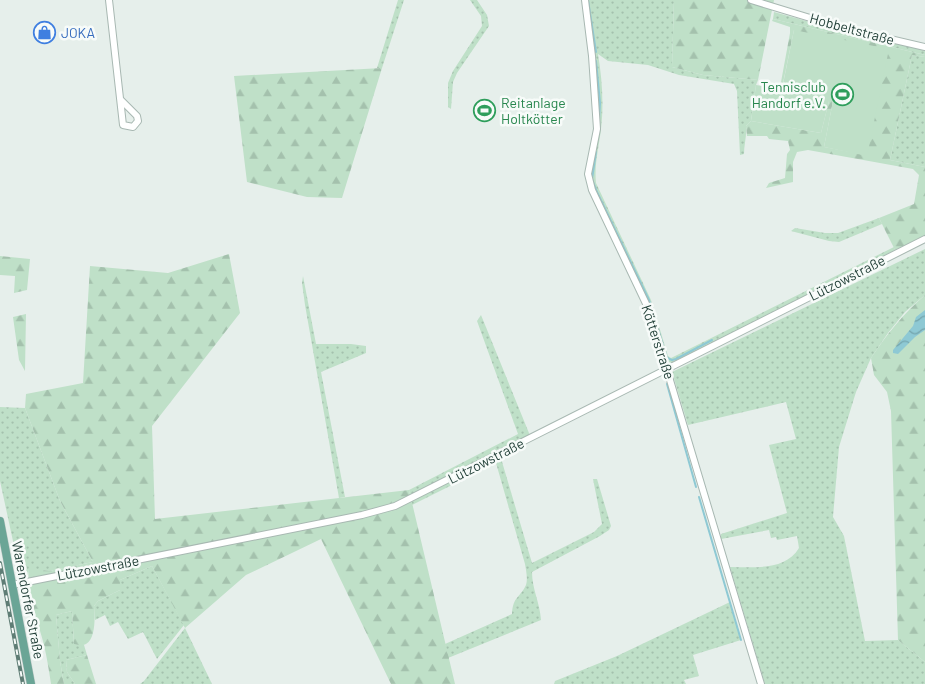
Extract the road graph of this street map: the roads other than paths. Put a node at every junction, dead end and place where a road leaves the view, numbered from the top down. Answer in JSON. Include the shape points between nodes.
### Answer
{"nodes":[{"id":1,"x":109,"y":0,"type":"edge"},
{"id":2,"x":584,"y":0,"type":"edge"},
{"id":3,"x":751,"y":0,"type":"edge"},
{"id":4,"x":776,"y":0,"type":"edge"},
{"id":5,"x":775,"y":7,"type":"junction"},
{"id":6,"x":925,"y":47,"type":"edge"},
{"id":7,"x":121,"y":100,"type":"dead end"},
{"id":8,"x":925,"y":239,"type":"edge"},
{"id":9,"x":668,"y":369,"type":"junction"},
{"id":10,"x":0,"y":521,"type":"edge"},
{"id":11,"x":12,"y":585,"type":"junction"},
{"id":12,"x":30,"y":684,"type":"edge"},
{"id":13,"x":761,"y":684,"type":"edge"}],
"edges":[{"from":1,"to":7,"type":"street"},
{"from":2,"to":9,"type":"street","name":"Kötterstraße","via":[[597,130],[588,174],[592,190],[649,310]]},
{"from":3,"to":5,"type":"street","name":"Hobbeltstraße"},
{"from":4,"to":5,"type":"street"},
{"from":5,"to":6,"type":"street","name":"Hobbeltstraße","via":[[843,28]]},
{"from":8,"to":9,"type":"street","name":"Lützowstraße"},
{"from":9,"to":11,"type":"street","name":"Lützowstraße","via":[[395,506]]},
{"from":9,"to":13,"type":"street","name":"Kötterstraße"},
{"from":10,"to":11,"type":"main road","name":"Warendorfer Straße"},
{"from":11,"to":12,"type":"main road","name":"Warendorfer Straße"}]}
